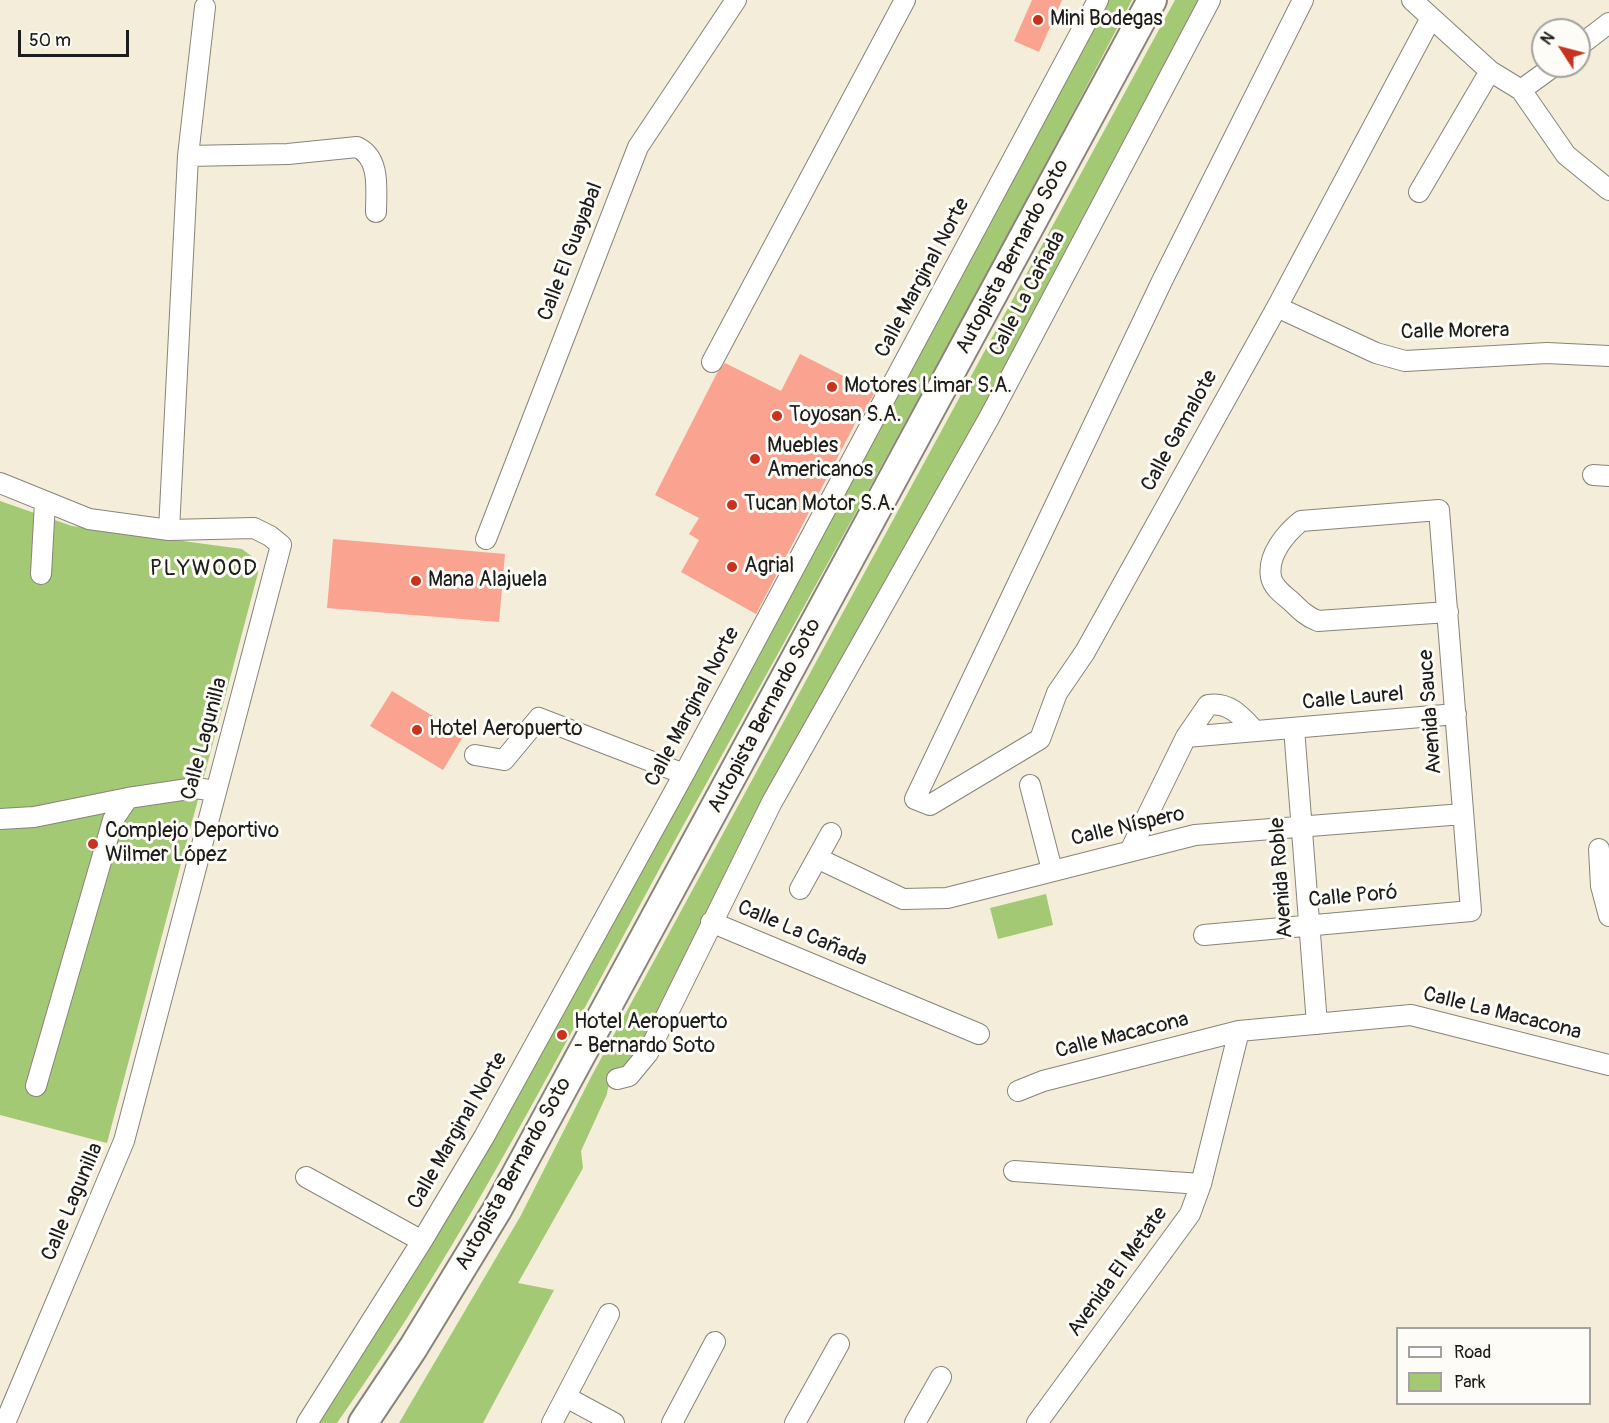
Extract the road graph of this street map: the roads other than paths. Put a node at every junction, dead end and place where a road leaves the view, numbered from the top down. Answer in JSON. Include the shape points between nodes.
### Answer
{"nodes":[{"id":1,"x":736,"y":0,"type":"edge"},
{"id":2,"x":905,"y":0,"type":"edge"},
{"id":3,"x":1098,"y":0,"type":"edge"},
{"id":4,"x":1152,"y":0,"type":"edge"},
{"id":5,"x":1210,"y":0,"type":"edge"},
{"id":6,"x":1303,"y":0,"type":"edge"},
{"id":7,"x":1412,"y":0,"type":"edge"},
{"id":8,"x":205,"y":7,"type":"dead end"},
{"id":9,"x":1431,"y":18,"type":"junction"},
{"id":10,"x":1609,"y":23,"type":"edge"},
{"id":11,"x":1591,"y":37,"type":"edge"},
{"id":12,"x":1490,"y":71,"type":"junction"},
{"id":13,"x":1538,"y":78,"type":"edge"},
{"id":14,"x":1521,"y":90,"type":"junction"},
{"id":15,"x":188,"y":156,"type":"junction"},
{"id":16,"x":1609,"y":190,"type":"edge"},
{"id":17,"x":1419,"y":192,"type":"dead end"},
{"id":18,"x":376,"y":212,"type":"dead end"},
{"id":19,"x":1277,"y":307,"type":"junction"},
{"id":20,"x":1609,"y":356,"type":"edge"},
{"id":21,"x":712,"y":362,"type":"dead end"},
{"id":22,"x":0,"y":483,"type":"edge"},
{"id":23,"x":45,"y":502,"type":"junction"},
{"id":24,"x":169,"y":530,"type":"junction"},
{"id":25,"x":486,"y":539,"type":"dead end"},
{"id":26,"x":41,"y":574,"type":"dead end"},
{"id":27,"x":1448,"y":612,"type":"junction"},
{"id":28,"x":1456,"y":714,"type":"junction"},
{"id":29,"x":1294,"y":728,"type":"junction"},
{"id":30,"x":1255,"y":731,"type":"junction"},
{"id":31,"x":1186,"y":737,"type":"junction"},
{"id":32,"x":475,"y":755,"type":"dead end"},
{"id":33,"x":684,"y":774,"type":"junction"},
{"id":34,"x":1030,"y":784,"type":"dead end"},
{"id":35,"x":216,"y":790,"type":"junction"},
{"id":36,"x":128,"y":798,"type":"junction"},
{"id":37,"x":1463,"y":814,"type":"junction"},
{"id":38,"x":0,"y":819,"type":"edge"},
{"id":39,"x":1302,"y":826,"type":"junction"},
{"id":40,"x":831,"y":833,"type":"dead end"},
{"id":41,"x":1599,"y":849,"type":"dead end"},
{"id":42,"x":1130,"y":850,"type":"junction"},
{"id":43,"x":817,"y":858,"type":"junction"},
{"id":44,"x":1052,"y":870,"type":"junction"},
{"id":45,"x":800,"y":889,"type":"dead end"},
{"id":46,"x":1471,"y":911,"type":"joint"},
{"id":47,"x":1609,"y":916,"type":"edge"},
{"id":48,"x":711,"y":922,"type":"junction"},
{"id":49,"x":1310,"y":926,"type":"junction"},
{"id":50,"x":1204,"y":935,"type":"dead end"},
{"id":51,"x":1317,"y":1024,"type":"junction"},
{"id":52,"x":1239,"y":1031,"type":"junction"},
{"id":53,"x":978,"y":1034,"type":"dead end"},
{"id":54,"x":1609,"y":1065,"type":"edge"},
{"id":55,"x":617,"y":1079,"type":"dead end"},
{"id":56,"x":36,"y":1086,"type":"dead end"},
{"id":57,"x":1018,"y":1091,"type":"dead end"},
{"id":58,"x":1014,"y":1171,"type":"dead end"},
{"id":59,"x":306,"y":1177,"type":"dead end"},
{"id":60,"x":1201,"y":1184,"type":"junction"},
{"id":61,"x":422,"y":1241,"type":"junction"},
{"id":62,"x":609,"y":1314,"type":"dead end"},
{"id":63,"x":715,"y":1342,"type":"dead end"},
{"id":64,"x":839,"y":1344,"type":"dead end"},
{"id":65,"x":941,"y":1377,"type":"dead end"},
{"id":66,"x":566,"y":1397,"type":"junction"},
{"id":67,"x":5,"y":1423,"type":"edge"},
{"id":68,"x":308,"y":1423,"type":"edge"},
{"id":69,"x":363,"y":1423,"type":"edge"},
{"id":70,"x":552,"y":1423,"type":"edge"},
{"id":71,"x":614,"y":1423,"type":"edge"},
{"id":72,"x":672,"y":1423,"type":"edge"},
{"id":73,"x":795,"y":1423,"type":"edge"},
{"id":74,"x":915,"y":1423,"type":"edge"},
{"id":75,"x":1037,"y":1423,"type":"edge"}],
"edges":[{"from":1,"to":25,"type":"street","name":"Calle El Guayabal","via":[[638,147]]},
{"from":2,"to":21,"type":"street"},
{"from":3,"to":33,"type":"street","name":"Calle Marginal Norte"},
{"from":4,"to":69,"type":"highway","name":"Autopista Bernardo Soto","via":[[497,1210]]},
{"from":5,"to":48,"type":"street","name":"Calle La Cañada","via":[[989,418],[772,802]]},
{"from":6,"to":19,"type":"street","name":"Calle Gamalote","via":[[1163,279],[915,799],[930,805],[1040,740],[1057,693],[1086,652]]},
{"from":7,"to":9,"type":"street"},
{"from":8,"to":15,"type":"street"},
{"from":9,"to":12,"type":"street"},
{"from":9,"to":19,"type":"street","name":"Calle Gamalote"},
{"from":10,"to":11,"type":"street"},
{"from":12,"to":14,"type":"street"},
{"from":12,"to":17,"type":"street"},
{"from":13,"to":14,"type":"street"},
{"from":14,"to":16,"type":"street","via":[[1566,154]]},
{"from":15,"to":18,"type":"street","via":[[288,154],[357,147],[366,152],[374,166]]},
{"from":15,"to":24,"type":"street"},
{"from":19,"to":20,"type":"street","name":"Calle Morera","via":[[1376,353],[1405,361],[1547,353]]},
{"from":22,"to":23,"type":"street","name":"Calle Lagunilla"},
{"from":23,"to":24,"type":"street","name":"Calle Lagunilla","via":[[89,519]]},
{"from":23,"to":26,"type":"street"},
{"from":24,"to":35,"type":"street","name":"Calle Lagunilla","via":[[254,528],[281,545]]},
{"from":27,"to":27,"type":"street","name":"Avenida Sauce","via":[[1440,510],[1301,521],[1288,531],[1273,560],[1271,577],[1276,588],[1318,621]]},
{"from":27,"to":28,"type":"street","name":"Avenida Sauce"},
{"from":28,"to":29,"type":"street","name":"Calle Laurel"},
{"from":28,"to":37,"type":"street","name":"Avenida Sauce"},
{"from":29,"to":30,"type":"street","name":"Calle Laurel"},
{"from":29,"to":39,"type":"street","name":"Avenida Roble"},
{"from":30,"to":31,"type":"street","name":"Calle Laurel"},
{"from":30,"to":31,"type":"street","via":[[1243,717],[1218,703],[1208,705],[1200,713]]},
{"from":31,"to":42,"type":"street"},
{"from":32,"to":33,"type":"street","via":[[504,760],[539,718]]},
{"from":33,"to":61,"type":"street","name":"Calle Marginal Norte","via":[[484,1137]]},
{"from":34,"to":44,"type":"street"},
{"from":35,"to":36,"type":"street","via":[[195,788]]},
{"from":35,"to":67,"type":"street","name":"Calle Lagunilla","via":[[124,1141]]},
{"from":36,"to":38,"type":"street","via":[[34,817]]},
{"from":36,"to":56,"type":"street","via":[[113,819]]},
{"from":37,"to":39,"type":"street","name":"Calle Níspero"},
{"from":37,"to":46,"type":"street","name":"Avenida Sauce"},
{"from":39,"to":42,"type":"street","name":"Calle Níspero","via":[[1195,835]]},
{"from":39,"to":49,"type":"street","name":"Avenida Roble"},
{"from":40,"to":43,"type":"street"},
{"from":41,"to":47,"type":"street","via":[[1604,907]]},
{"from":42,"to":44,"type":"street","name":"Calle Níspero"},
{"from":43,"to":44,"type":"street","name":"Calle Níspero","via":[[903,899],[947,898]]},
{"from":43,"to":45,"type":"street"},
{"from":46,"to":49,"type":"street","name":"Calle Poró"},
{"from":48,"to":53,"type":"street","name":"Calle La Cañada"},
{"from":48,"to":55,"type":"street","via":[[648,1053],[629,1076]]},
{"from":49,"to":50,"type":"street","name":"Calle Poró"},
{"from":49,"to":51,"type":"street","name":"Avenida Roble"},
{"from":51,"to":52,"type":"street","name":"Calle La Macacona"},
{"from":51,"to":54,"type":"street","name":"Calle La Macacona","via":[[1411,1015]]},
{"from":52,"to":57,"type":"street","name":"Calle Macacona","via":[[1043,1081]]},
{"from":52,"to":60,"type":"street","name":"Avenida El Metate"},
{"from":58,"to":60,"type":"street"},
{"from":59,"to":61,"type":"street"},
{"from":60,"to":75,"type":"street","name":"Avenida El Metate","via":[[1190,1214],[1168,1247]]},
{"from":61,"to":68,"type":"street","name":"Calle Marginal Norte"},
{"from":62,"to":66,"type":"street"},
{"from":63,"to":72,"type":"street"},
{"from":64,"to":73,"type":"street"},
{"from":65,"to":74,"type":"street"},
{"from":66,"to":70,"type":"street"},
{"from":66,"to":71,"type":"street"}]}
